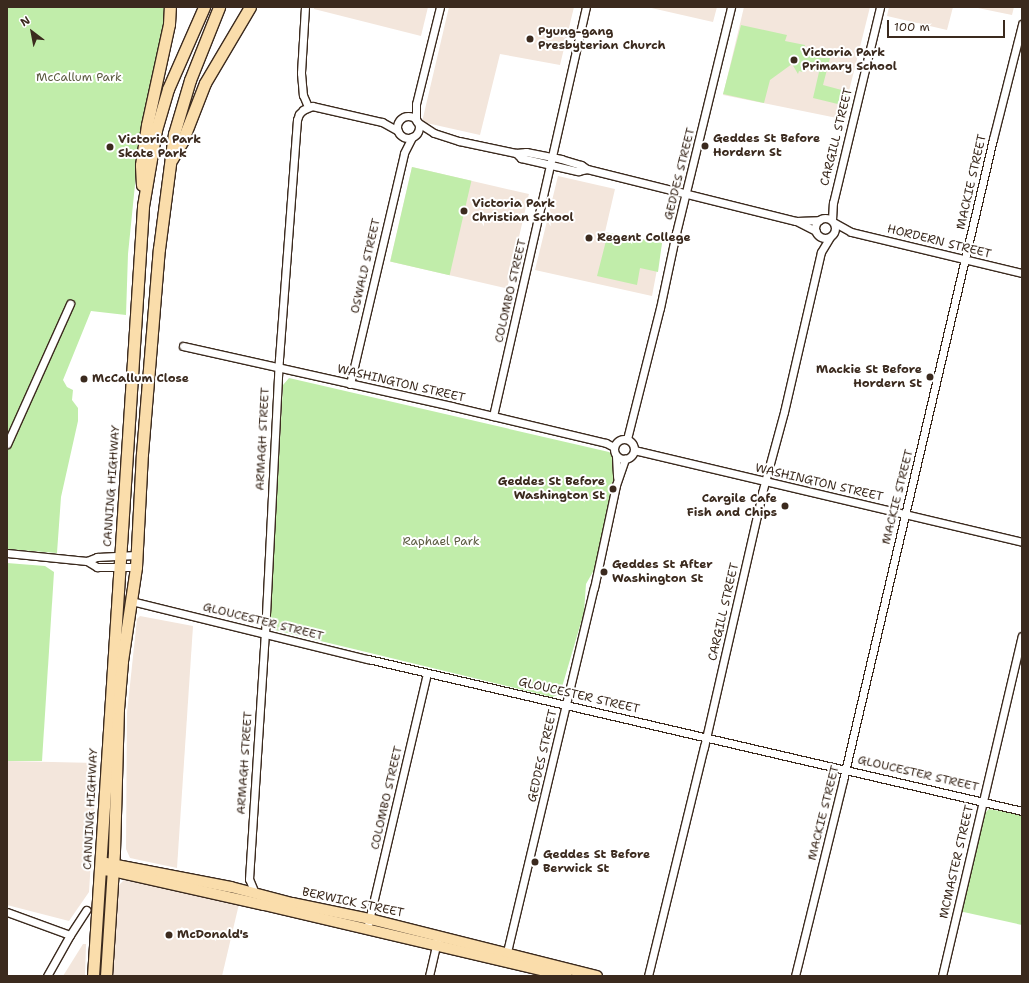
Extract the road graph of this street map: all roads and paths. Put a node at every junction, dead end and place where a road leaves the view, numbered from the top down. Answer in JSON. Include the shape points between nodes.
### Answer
{"nodes":[{"id":1,"x":170,"y":7,"type":"edge"},
{"id":2,"x":204,"y":7,"type":"edge"},
{"id":3,"x":219,"y":7,"type":"edge"},
{"id":4,"x":250,"y":7,"type":"edge"},
{"id":5,"x":305,"y":7,"type":"edge"},
{"id":6,"x":440,"y":7,"type":"edge"},
{"id":7,"x":586,"y":7,"type":"edge"},
{"id":8,"x":731,"y":7,"type":"edge"},
{"id":9,"x":880,"y":7,"type":"edge"},
{"id":10,"x":1022,"y":24,"type":"edge"},
{"id":11,"x":416,"y":104,"type":"junction"},
{"id":12,"x":308,"y":107,"type":"junction"},
{"id":13,"x":402,"y":118,"type":"junction"},
{"id":14,"x":417,"y":121,"type":"junction"},
{"id":15,"x":382,"y":122,"type":"junction"},
{"id":16,"x":434,"y":133,"type":"junction"},
{"id":17,"x":400,"y":134,"type":"junction"},
{"id":18,"x":414,"y":136,"type":"junction"},
{"id":19,"x":404,"y":153,"type":"junction"},
{"id":20,"x":552,"y":161,"type":"junction"},
{"id":21,"x":168,"y":164,"type":"junction"},
{"id":22,"x":686,"y":194,"type":"junction"},
{"id":23,"x":833,"y":203,"type":"junction"},
{"id":24,"x":143,"y":206,"type":"junction"},
{"id":25,"x":820,"y":219,"type":"junction"},
{"id":26,"x":796,"y":221,"type":"junction"},
{"id":27,"x":833,"y":221,"type":"junction"},
{"id":28,"x":851,"y":232,"type":"junction"},
{"id":29,"x":817,"y":233,"type":"junction"},
{"id":30,"x":832,"y":235,"type":"junction"},
{"id":31,"x":821,"y":252,"type":"junction"},
{"id":32,"x":966,"y":260,"type":"junction"},
{"id":33,"x":1022,"y":273,"type":"edge"},
{"id":34,"x":70,"y":304,"type":"dead end"},
{"id":35,"x":182,"y":346,"type":"dead end"},
{"id":36,"x":278,"y":367,"type":"junction"},
{"id":37,"x":350,"y":384,"type":"junction"},
{"id":38,"x":493,"y":416,"type":"junction"},
{"id":39,"x":627,"y":439,"type":"junction"},
{"id":40,"x":7,"y":444,"type":"edge"},
{"id":41,"x":614,"y":447,"type":"junction"},
{"id":42,"x":634,"y":450,"type":"junction"},
{"id":43,"x":616,"y":456,"type":"junction"},
{"id":44,"x":625,"y":459,"type":"junction"},
{"id":45,"x":765,"y":482,"type":"junction"},
{"id":46,"x":616,"y":485,"type":"junction"},
{"id":47,"x":905,"y":514,"type":"junction"},
{"id":48,"x":1022,"y":542,"type":"edge"},
{"id":49,"x":7,"y":553,"type":"edge"},
{"id":50,"x":87,"y":561,"type":"junction"},
{"id":51,"x":136,"y":561,"type":"junction"},
{"id":52,"x":120,"y":562,"type":"junction"},
{"id":53,"x":131,"y":601,"type":"junction"},
{"id":54,"x":265,"y":634,"type":"junction"},
{"id":55,"x":1022,"y":636,"type":"edge"},
{"id":56,"x":427,"y":673,"type":"junction"},
{"id":57,"x":566,"y":705,"type":"junction"},
{"id":58,"x":707,"y":737,"type":"junction"},
{"id":59,"x":846,"y":769,"type":"junction"},
{"id":60,"x":982,"y":801,"type":"junction"},
{"id":61,"x":1022,"y":811,"type":"edge"},
{"id":62,"x":102,"y":866,"type":"junction"},
{"id":63,"x":113,"y":868,"type":"junction"},
{"id":64,"x":249,"y":879,"type":"junction"},
{"id":65,"x":240,"y":890,"type":"junction"},
{"id":66,"x":255,"y":893,"type":"junction"},
{"id":67,"x":86,"y":910,"type":"dead end"},
{"id":68,"x":7,"y":912,"type":"edge"},
{"id":69,"x":369,"y":924,"type":"junction"},
{"id":70,"x":70,"y":935,"type":"junction"},
{"id":71,"x":437,"y":941,"type":"junction"},
{"id":72,"x":506,"y":957,"type":"junction"},
{"id":73,"x":47,"y":976,"type":"edge"},
{"id":74,"x":93,"y":976,"type":"edge"},
{"id":75,"x":106,"y":976,"type":"edge"},
{"id":76,"x":429,"y":976,"type":"edge"},
{"id":77,"x":568,"y":976,"type":"edge"},
{"id":78,"x":597,"y":976,"type":"edge"},
{"id":79,"x":648,"y":976,"type":"edge"},
{"id":80,"x":795,"y":976,"type":"edge"},
{"id":81,"x":942,"y":976,"type":"edge"}],
"edges":[{"from":1,"to":24,"type":"highway","via":[[169,24],[147,124],[141,165]]},
{"from":2,"to":24,"type":"highway","name":"CANNING HIGHWAY","via":[[168,89],[156,130]]},
{"from":3,"to":21,"type":"highway","name":"CANNING HIGHWAY","via":[[184,99]]},
{"from":4,"to":21,"type":"highway","via":[[205,83],[182,142]]},
{"from":5,"to":12,"type":"street","via":[[301,73],[303,95]]},
{"from":6,"to":11,"type":"street"},
{"from":7,"to":20,"type":"street","name":"COLOMBO STREET"},
{"from":8,"to":22,"type":"street","name":"GEDDES STREET"},
{"from":9,"to":23,"type":"street","name":"CARGILL STREET"},
{"from":10,"to":32,"type":"street","name":"MACKIE STREET"},
{"from":11,"to":13,"type":"street"},
{"from":11,"to":14,"type":"street"},
{"from":12,"to":15,"type":"street"},
{"from":12,"to":36,"type":"street","name":"ARMAGH STREET","via":[[299,114],[297,120]]},
{"from":13,"to":14,"type":"street","via":[[412,116]]},
{"from":13,"to":15,"type":"street"},
{"from":13,"to":17,"type":"street","via":[[397,124]]},
{"from":14,"to":16,"type":"street"},
{"from":14,"to":18,"type":"street","via":[[419,130]]},
{"from":15,"to":17,"type":"street"},
{"from":16,"to":18,"type":"street"},
{"from":16,"to":20,"type":"street","via":[[516,153],[526,152]]},
{"from":17,"to":18,"type":"street","via":[[407,138]]},
{"from":17,"to":19,"type":"street","name":"OSWALD STREET"},
{"from":18,"to":19,"type":"street","name":"OSWALD STREET"},
{"from":19,"to":37,"type":"street","name":"OSWALD STREET"},
{"from":20,"to":22,"type":"street","via":[[581,164],[587,169]]},
{"from":20,"to":38,"type":"street","name":"COLOMBO STREET"},
{"from":21,"to":51,"type":"highway","name":"CANNING HIGHWAY","via":[[152,320]]},
{"from":22,"to":26,"type":"street"},
{"from":22,"to":39,"type":"street","name":"GEDDES STREET"},
{"from":23,"to":25,"type":"street","name":"CARGILL STREET"},
{"from":23,"to":27,"type":"street","name":"CARGILL STREET"},
{"from":24,"to":52,"type":"highway","name":"CANNING HIGHWAY"},
{"from":25,"to":26,"type":"street"},
{"from":25,"to":27,"type":"street"},
{"from":25,"to":29,"type":"street","via":[[815,226]]},
{"from":26,"to":29,"type":"street"},
{"from":27,"to":28,"type":"street","name":"HORDERN STREET"},
{"from":27,"to":30,"type":"street"},
{"from":28,"to":30,"type":"street","name":"HORDERN STREET"},
{"from":28,"to":32,"type":"street","name":"HORDERN STREET"},
{"from":29,"to":30,"type":"street","via":[[825,238]]},
{"from":29,"to":31,"type":"street","name":"CARGILL STREET"},
{"from":30,"to":31,"type":"street","name":"CARGILL STREET"},
{"from":31,"to":45,"type":"street","name":"CARGILL STREET"},
{"from":32,"to":33,"type":"street","name":"HORDERN STREET"},
{"from":32,"to":47,"type":"street","name":"MACKIE STREET"},
{"from":34,"to":40,"type":"street"},
{"from":35,"to":36,"type":"street","name":"WASHINGTON STREET"},
{"from":36,"to":37,"type":"street","name":"WASHINGTON STREET"},
{"from":36,"to":54,"type":"street","name":"ARMAGH STREET"},
{"from":37,"to":38,"type":"street","name":"WASHINGTON STREET"},
{"from":38,"to":41,"type":"street","name":"WASHINGTON STREET"},
{"from":39,"to":41,"type":"street","via":[[618,440]]},
{"from":39,"to":42,"type":"street","via":[[632,442]]},
{"from":41,"to":43,"type":"street"},
{"from":42,"to":44,"type":"street","via":[[632,455]]},
{"from":42,"to":45,"type":"street","name":"WASHINGTON STREET"},
{"from":43,"to":44,"type":"street"},
{"from":43,"to":46,"type":"street","name":"GEDDES STREET"},
{"from":44,"to":46,"type":"street","name":"GEDDES STREET"},
{"from":45,"to":47,"type":"street","name":"WASHINGTON STREET"},
{"from":45,"to":58,"type":"street","name":"CARGILL STREET"},
{"from":46,"to":57,"type":"street","name":"GEDDES STREET"},
{"from":47,"to":48,"type":"street","name":"WASHINGTON STREET"},
{"from":47,"to":59,"type":"street","name":"MACKIE STREET"},
{"from":49,"to":50,"type":"street"},
{"from":50,"to":52,"type":"street","via":[[97,557]]},
{"from":50,"to":52,"type":"street","via":[[97,567]]},
{"from":51,"to":52,"type":"street"},
{"from":51,"to":52,"type":"street"},
{"from":51,"to":53,"type":"highway","name":"CANNING HIGHWAY"},
{"from":52,"to":62,"type":"highway","name":"CANNING HIGHWAY"},
{"from":53,"to":54,"type":"street","name":"GLOUCESTER STREET"},
{"from":53,"to":63,"type":"highway","name":"CANNING HIGHWAY","via":[[118,709]]},
{"from":54,"to":56,"type":"street","name":"GLOUCESTER STREET"},
{"from":54,"to":64,"type":"street","name":"ARMAGH STREET"},
{"from":55,"to":60,"type":"street","name":"MCMASTER STREET"},
{"from":56,"to":57,"type":"street","name":"GLOUCESTER STREET"},
{"from":56,"to":69,"type":"street","name":"COLOMBO STREET"},
{"from":57,"to":58,"type":"street","name":"GLOUCESTER STREET"},
{"from":57,"to":72,"type":"street","name":"GEDDES STREET"},
{"from":58,"to":59,"type":"street","name":"GLOUCESTER STREET"},
{"from":58,"to":79,"type":"street","name":"CARGILL STREET"},
{"from":59,"to":60,"type":"street","name":"GLOUCESTER STREET"},
{"from":59,"to":80,"type":"street","name":"MACKIE STREET"},
{"from":60,"to":61,"type":"street","name":"GLOUCESTER STREET"},
{"from":60,"to":81,"type":"street","name":"MCMASTER STREET"},
{"from":62,"to":63,"type":"main road","name":"BERWICK STREET"},
{"from":62,"to":74,"type":"highway","name":"CANNING HIGHWAY"},
{"from":63,"to":65,"type":"main road","name":"BERWICK STREET"},
{"from":63,"to":69,"type":"main road","name":"BERWICK STREET"},
{"from":63,"to":75,"type":"highway","name":"CANNING HIGHWAY"},
{"from":64,"to":65,"type":"street"},
{"from":64,"to":66,"type":"street","name":"ARMAGH STREET"},
{"from":65,"to":66,"type":"main road","name":"BERWICK STREET"},
{"from":66,"to":69,"type":"main road","name":"BERWICK STREET"},
{"from":67,"to":70,"type":"street"},
{"from":68,"to":70,"type":"street"},
{"from":69,"to":71,"type":"main road","name":"BERWICK STREET"},
{"from":70,"to":73,"type":"street"},
{"from":71,"to":72,"type":"main road","name":"BERWICK STREET"},
{"from":71,"to":76,"type":"street"},
{"from":72,"to":77,"type":"main road","name":"BERWICK STREET"},
{"from":72,"to":78,"type":"main road","name":"BERWICK STREET"}]}
